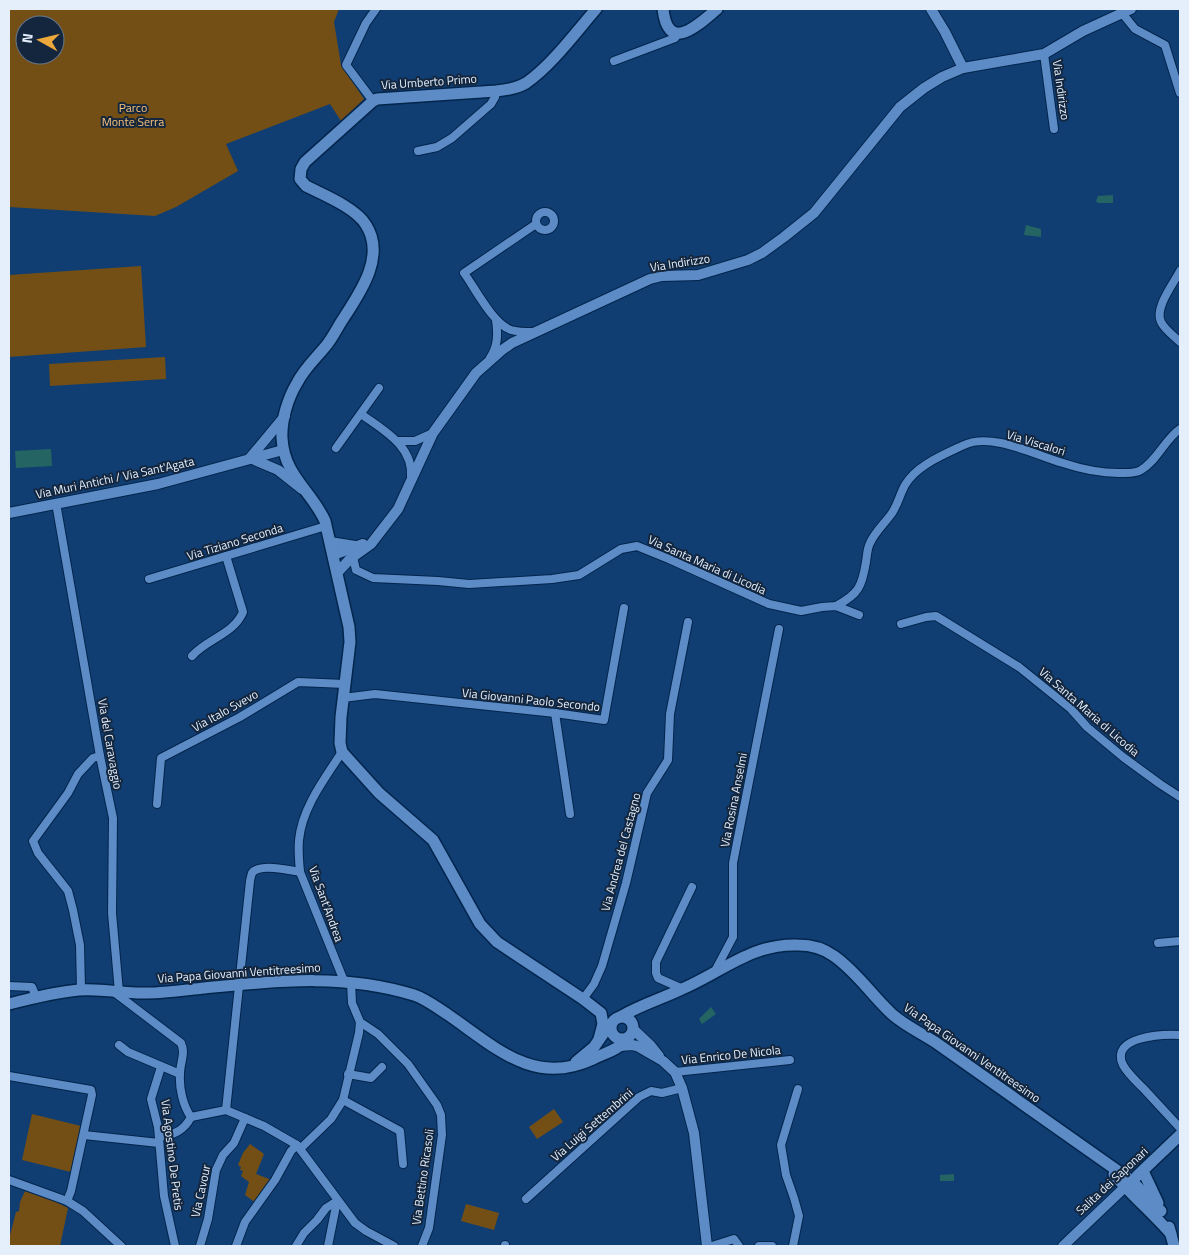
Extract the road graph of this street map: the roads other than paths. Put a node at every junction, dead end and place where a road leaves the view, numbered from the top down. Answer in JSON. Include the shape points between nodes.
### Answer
{"nodes":[{"id":1,"x":376,"y":9,"type":"edge"},
{"id":2,"x":596,"y":9,"type":"edge"},
{"id":3,"x":663,"y":9,"type":"edge"},
{"id":4,"x":717,"y":9,"type":"edge"},
{"id":5,"x":931,"y":9,"type":"edge"},
{"id":6,"x":1126,"y":11,"type":"edge"},
{"id":7,"x":678,"y":34,"type":"junction"},
{"id":8,"x":1044,"y":54,"type":"junction"},
{"id":9,"x":614,"y":61,"type":"dead end"},
{"id":10,"x":963,"y":68,"type":"junction"},
{"id":11,"x":1178,"y":80,"type":"edge"},
{"id":12,"x":496,"y":91,"type":"junction"},
{"id":13,"x":1180,"y":93,"type":"edge"},
{"id":14,"x":373,"y":100,"type":"junction"},
{"id":15,"x":1054,"y":129,"type":"dead end"},
{"id":16,"x":418,"y":151,"type":"dead end"},
{"id":17,"x":536,"y":224,"type":"dead end"},
{"id":18,"x":1180,"y":271,"type":"edge"},
{"id":19,"x":496,"y":320,"type":"junction"},
{"id":20,"x":536,"y":332,"type":"junction"},
{"id":21,"x":1180,"y":342,"type":"edge"},
{"id":22,"x":488,"y":361,"type":"junction"},
{"id":23,"x":379,"y":388,"type":"dead end"},
{"id":24,"x":360,"y":414,"type":"junction"},
{"id":25,"x":285,"y":415,"type":"junction"},
{"id":26,"x":1180,"y":429,"type":"edge"},
{"id":27,"x":433,"y":433,"type":"junction"},
{"id":28,"x":396,"y":441,"type":"junction"},
{"id":29,"x":336,"y":448,"type":"dead end"},
{"id":30,"x":283,"y":450,"type":"junction"},
{"id":31,"x":250,"y":458,"type":"junction"},
{"id":32,"x":411,"y":482,"type":"junction"},
{"id":33,"x":303,"y":489,"type":"junction"},
{"id":34,"x":56,"y":503,"type":"junction"},
{"id":35,"x":9,"y":513,"type":"edge"},
{"id":36,"x":326,"y":526,"type":"junction"},
{"id":37,"x":375,"y":538,"type":"junction"},
{"id":38,"x":330,"y":542,"type":"junction"},
{"id":39,"x":358,"y":546,"type":"junction"},
{"id":40,"x":226,"y":556,"type":"junction"},
{"id":41,"x":352,"y":558,"type":"junction"},
{"id":42,"x":333,"y":559,"type":"junction"},
{"id":43,"x":338,"y":575,"type":"junction"},
{"id":44,"x":150,"y":579,"type":"dead end"},
{"id":45,"x":836,"y":606,"type":"junction"},
{"id":46,"x":624,"y":608,"type":"dead end"},
{"id":47,"x":859,"y":615,"type":"dead end"},
{"id":48,"x":688,"y":622,"type":"dead end"},
{"id":49,"x":901,"y":624,"type":"dead end"},
{"id":50,"x":779,"y":629,"type":"dead end"},
{"id":51,"x":192,"y":656,"type":"dead end"},
{"id":52,"x":345,"y":684,"type":"junction"},
{"id":53,"x":343,"y":698,"type":"junction"},
{"id":54,"x":555,"y":713,"type":"junction"},
{"id":55,"x":342,"y":752,"type":"junction"},
{"id":56,"x":100,"y":756,"type":"junction"},
{"id":57,"x":1180,"y":797,"type":"edge"},
{"id":58,"x":157,"y":804,"type":"dead end"},
{"id":59,"x":570,"y":814,"type":"dead end"},
{"id":60,"x":300,"y":872,"type":"junction"},
{"id":61,"x":692,"y":887,"type":"dead end"},
{"id":62,"x":1180,"y":941,"type":"edge"},
{"id":63,"x":1158,"y":943,"type":"dead end"},
{"id":64,"x":714,"y":972,"type":"junction"},
{"id":65,"x":347,"y":982,"type":"junction"},
{"id":66,"x":239,"y":984,"type":"junction"},
{"id":67,"x":9,"y":986,"type":"edge"},
{"id":68,"x":81,"y":989,"type":"junction"},
{"id":69,"x":683,"y":989,"type":"junction"},
{"id":70,"x":117,"y":992,"type":"junction"},
{"id":71,"x":36,"y":997,"type":"junction"},
{"id":72,"x":662,"y":997,"type":"junction"},
{"id":73,"x":586,"y":1001,"type":"junction"},
{"id":74,"x":9,"y":1004,"type":"edge"},
{"id":75,"x":360,"y":1022,"type":"junction"},
{"id":76,"x":620,"y":1031,"type":"junction"},
{"id":77,"x":1180,"y":1035,"type":"edge"},
{"id":78,"x":119,"y":1045,"type":"dead end"},
{"id":79,"x":790,"y":1060,"type":"dead end"},
{"id":80,"x":663,"y":1061,"type":"junction"},
{"id":81,"x":161,"y":1067,"type":"junction"},
{"id":82,"x":382,"y":1067,"type":"dead end"},
{"id":83,"x":571,"y":1067,"type":"junction"},
{"id":84,"x":675,"y":1072,"type":"junction"},
{"id":85,"x":180,"y":1074,"type":"junction"},
{"id":86,"x":348,"y":1074,"type":"junction"},
{"id":87,"x":9,"y":1076,"type":"edge"},
{"id":88,"x":682,"y":1088,"type":"junction"},
{"id":89,"x":798,"y":1088,"type":"dead end"},
{"id":90,"x":343,"y":1100,"type":"junction"},
{"id":91,"x":226,"y":1110,"type":"junction"},
{"id":92,"x":191,"y":1118,"type":"junction"},
{"id":93,"x":245,"y":1118,"type":"junction"},
{"id":94,"x":1180,"y":1128,"type":"edge"},
{"id":95,"x":84,"y":1135,"type":"junction"},
{"id":96,"x":1180,"y":1135,"type":"edge"},
{"id":97,"x":159,"y":1140,"type":"junction"},
{"id":98,"x":299,"y":1147,"type":"junction"},
{"id":99,"x":403,"y":1164,"type":"dead end"},
{"id":100,"x":1143,"y":1171,"type":"junction"},
{"id":101,"x":9,"y":1180,"type":"edge"},
{"id":102,"x":1128,"y":1184,"type":"junction"},
{"id":103,"x":526,"y":1198,"type":"dead end"},
{"id":104,"x":67,"y":1201,"type":"junction"},
{"id":105,"x":337,"y":1202,"type":"junction"},
{"id":106,"x":1161,"y":1211,"type":"junction"},
{"id":107,"x":1171,"y":1234,"type":"junction"},
{"id":108,"x":121,"y":1246,"type":"edge"},
{"id":109,"x":175,"y":1246,"type":"edge"},
{"id":110,"x":200,"y":1246,"type":"edge"},
{"id":111,"x":236,"y":1246,"type":"edge"},
{"id":112,"x":296,"y":1246,"type":"edge"},
{"id":113,"x":328,"y":1246,"type":"edge"},
{"id":114,"x":394,"y":1246,"type":"edge"},
{"id":115,"x":422,"y":1246,"type":"edge"},
{"id":116,"x":707,"y":1246,"type":"edge"},
{"id":117,"x":712,"y":1246,"type":"edge"},
{"id":118,"x":738,"y":1246,"type":"edge"},
{"id":119,"x":758,"y":1246,"type":"edge"},
{"id":120,"x":772,"y":1246,"type":"edge"},
{"id":121,"x":793,"y":1246,"type":"edge"},
{"id":122,"x":1063,"y":1246,"type":"edge"},
{"id":123,"x":1174,"y":1246,"type":"edge"}],
"edges":[{"from":1,"to":14,"type":"street","via":[[346,65]]},
{"from":2,"to":12,"type":"main road","name":"Via Umberto Primo","via":[[526,83]]},
{"from":3,"to":7,"type":"main road","via":[[670,28]]},
{"from":4,"to":7,"type":"main road","via":[[689,31]]},
{"from":5,"to":10,"type":"street"},
{"from":6,"to":8,"type":"street","name":"Via Indirizzo"},
{"from":6,"to":11,"type":"street","via":[[1135,29],[1165,45]]},
{"from":7,"to":9,"type":"street","via":[[675,38]]},
{"from":8,"to":10,"type":"street","name":"Via Indirizzo"},
{"from":8,"to":15,"type":"street","name":"Via Indirizzo"},
{"from":10,"to":20,"type":"street","name":"Via Indirizzo","via":[[942,77],[900,107],[814,213],[762,254],[698,275],[650,279]]},
{"from":11,"to":13,"type":"street"},
{"from":12,"to":14,"type":"main road","name":"Via Umberto Primo"},
{"from":12,"to":16,"type":"street","via":[[491,104],[452,138],[437,147]]},
{"from":14,"to":25,"type":"main road","name":"Via Umberto Primo","via":[[301,169],[300,179],[306,186],[357,214],[366,224],[372,238],[373,255],[363,288],[325,347],[304,371]]},
{"from":17,"to":19,"type":"street","via":[[464,273]]},
{"from":18,"to":21,"type":"street","via":[[1159,310],[1162,324]]},
{"from":19,"to":20,"type":"street","via":[[511,330]]},
{"from":19,"to":22,"type":"street","via":[[498,339]]},
{"from":20,"to":22,"type":"street","name":"Via Indirizzo","via":[[512,343]]},
{"from":22,"to":27,"type":"street","name":"Via Indirizzo"},
{"from":23,"to":24,"type":"street"},
{"from":24,"to":28,"type":"street"},
{"from":24,"to":29,"type":"street"},
{"from":25,"to":30,"type":"main road","name":"Via Umberto Primo"},
{"from":25,"to":31,"type":"street"},
{"from":26,"to":45,"type":"street","name":"Via Viscalori","via":[[1141,471],[1132,473],[1087,470],[1025,449],[975,442],[921,467],[912,475],[897,506],[870,543],[858,590],[850,599]]},
{"from":27,"to":28,"type":"street","via":[[415,441]]},
{"from":27,"to":32,"type":"street","name":"Via Indirizzo"},
{"from":28,"to":32,"type":"street","via":[[408,456]]},
{"from":30,"to":31,"type":"street","name":"Via Muri Antichi / Via Sant'Agata"},
{"from":30,"to":33,"type":"main road","via":[[288,466]]},
{"from":31,"to":33,"type":"street","via":[[278,470]]},
{"from":31,"to":34,"type":"street","name":"Via Muri Antichi / Via Sant'Agata","via":[[158,484]]},
{"from":32,"to":37,"type":"street","name":"Via Indirizzo","via":[[398,509]]},
{"from":33,"to":36,"type":"main road","via":[[319,509]]},
{"from":34,"to":35,"type":"street","name":"Via Muri Antichi / Via Sant'Agata"},
{"from":34,"to":56,"type":"street","name":"Via del Caravaggio"},
{"from":36,"to":38,"type":"main road"},
{"from":36,"to":40,"type":"street","name":"Via Tiziano Seconda"},
{"from":37,"to":39,"type":"street","name":"Via Indirizzo"},
{"from":37,"to":41,"type":"street"},
{"from":38,"to":39,"type":"street"},
{"from":38,"to":42,"type":"main road"},
{"from":39,"to":42,"type":"street","name":"Via Indirizzo","via":[[336,554]]},
{"from":40,"to":44,"type":"street","name":"Via Tiziano Seconda"},
{"from":40,"to":51,"type":"street","via":[[243,612],[236,625]]},
{"from":41,"to":42,"type":"street"},
{"from":41,"to":43,"type":"street"},
{"from":41,"to":45,"type":"street","name":"Via Santa Maria di Licodia","via":[[356,570],[373,578],[469,584],[579,575],[621,549],[637,546],[769,604],[800,610]]},
{"from":42,"to":43,"type":"main road"},
{"from":43,"to":52,"type":"main road","via":[[350,628]]},
{"from":45,"to":47,"type":"street","name":"Via Santa Maria di Licodia"},
{"from":46,"to":54,"type":"street","name":"Via Giovanni Paolo Secondo","via":[[604,720]]},
{"from":48,"to":73,"type":"street","name":"Via Andrea del Castagno","via":[[670,714],[668,760],[647,793],[602,966]]},
{"from":49,"to":57,"type":"street","name":"Via Santa Maria di Licodia","via":[[936,616],[1011,662],[1071,709],[1087,727],[1128,761]]},
{"from":50,"to":64,"type":"street","name":"Via Rosina Anselmi","via":[[733,863],[733,937]]},
{"from":52,"to":53,"type":"main road"},
{"from":52,"to":58,"type":"street","name":"Via Italo Svevo","via":[[298,682],[161,758]]},
{"from":53,"to":54,"type":"street","name":"Via Giovanni Paolo Secondo","via":[[374,694]]},
{"from":53,"to":55,"type":"main road"},
{"from":54,"to":59,"type":"street"},
{"from":55,"to":60,"type":"street","name":"Via Sant'Andrea","via":[[316,793],[301,830]]},
{"from":55,"to":73,"type":"main road","via":[[380,794],[433,840],[480,924],[497,942]]},
{"from":56,"to":68,"type":"street","via":[[93,758],[78,774],[33,841],[68,891],[80,945]]},
{"from":56,"to":70,"type":"street","name":"Via del Caravaggio","via":[[113,818],[112,913]]},
{"from":60,"to":65,"type":"street","name":"Via Sant'Andrea"},
{"from":60,"to":66,"type":"street","via":[[264,867],[252,873]]},
{"from":61,"to":69,"type":"street","via":[[656,962],[658,978]]},
{"from":62,"to":63,"type":"street"},
{"from":64,"to":69,"type":"main road","name":"Via Papa Giovanni Ventitreesimo"},
{"from":64,"to":102,"type":"main road","name":"Via Papa Giovanni Ventitreesimo","via":[[767,947],[790,944],[825,950],[844,964],[902,1022],[935,1042],[1108,1166]]},
{"from":65,"to":66,"type":"main road","name":"Via Papa Giovanni Ventitreesimo","via":[[308,979]]},
{"from":65,"to":75,"type":"street","name":"Via Sant'Andrea"},
{"from":65,"to":83,"type":"main road","name":"Via Papa Giovanni Ventitreesimo","via":[[385,987],[423,998],[519,1062],[553,1069]]},
{"from":66,"to":70,"type":"main road","name":"Via Papa Giovanni Ventitreesimo","via":[[147,993]]},
{"from":66,"to":91,"type":"street"},
{"from":67,"to":71,"type":"street","via":[[32,987]]},
{"from":68,"to":70,"type":"main road","name":"Via Papa Giovanni Ventitreesimo"},
{"from":68,"to":71,"type":"main road","name":"Via Papa Giovanni Ventitreesimo"},
{"from":69,"to":72,"type":"main road","name":"Via Papa Giovanni Ventitreesimo"},
{"from":70,"to":85,"type":"street","via":[[181,1042],[184,1053]]},
{"from":71,"to":74,"type":"main road","name":"Via Papa Giovanni Ventitreesimo"},
{"from":72,"to":76,"type":"main road"},
{"from":72,"to":76,"type":"main road","name":"Via Papa Giovanni Ventitreesimo","via":[[648,1002]]},
{"from":73,"to":76,"type":"main road"},
{"from":75,"to":86,"type":"street"},
{"from":75,"to":115,"type":"street","name":"Via Bettino Ricasoli","via":[[378,1034],[408,1064],[437,1104],[441,1115],[442,1135],[429,1228]]},
{"from":76,"to":80,"type":"street"},
{"from":76,"to":80,"type":"street","via":[[652,1046]]},
{"from":76,"to":83,"type":"main road","name":"Via Papa Giovanni Ventitreesimo","via":[[586,1062]]},
{"from":76,"to":83,"type":"main road","via":[[603,1030],[594,1047]]},
{"from":77,"to":94,"type":"street","via":[[1130,1042],[1121,1058],[1131,1076]]},
{"from":78,"to":81,"type":"street"},
{"from":79,"to":84,"type":"street","name":"Via Enrico De Nicola"},
{"from":80,"to":84,"type":"street"},
{"from":81,"to":85,"type":"street"},
{"from":81,"to":97,"type":"street","name":"Via Agostino De Pretis","via":[[151,1099]]},
{"from":82,"to":86,"type":"street","via":[[371,1078]]},
{"from":84,"to":88,"type":"street"},
{"from":85,"to":92,"type":"street","via":[[183,1098]]},
{"from":86,"to":90,"type":"street"},
{"from":87,"to":95,"type":"street","via":[[91,1090]]},
{"from":88,"to":103,"type":"street","name":"Via Luigi Settembrini","via":[[662,1093],[651,1091],[639,1098]]},
{"from":88,"to":116,"type":"street","via":[[694,1133]]},
{"from":89,"to":121,"type":"street","via":[[781,1145],[786,1175],[799,1216]]},
{"from":90,"to":98,"type":"street","via":[[331,1119]]},
{"from":90,"to":99,"type":"street","via":[[400,1131]]},
{"from":91,"to":92,"type":"street"},
{"from":91,"to":93,"type":"street"},
{"from":92,"to":97,"type":"street","via":[[187,1126]]},
{"from":93,"to":98,"type":"street"},
{"from":93,"to":110,"type":"street","name":"Via Cavour","via":[[234,1143],[216,1170]]},
{"from":95,"to":97,"type":"street"},
{"from":95,"to":104,"type":"street"},
{"from":96,"to":100,"type":"main road","name":"Salita dei Saponari"},
{"from":97,"to":109,"type":"street","name":"Via Agostino De Pretis","via":[[164,1196]]},
{"from":98,"to":105,"type":"street"},
{"from":98,"to":111,"type":"street","via":[[291,1151],[246,1222]]},
{"from":100,"to":102,"type":"main road","name":"Salita dei Saponari"},
{"from":100,"to":106,"type":"main road"},
{"from":101,"to":104,"type":"street"},
{"from":102,"to":106,"type":"main road"},
{"from":102,"to":107,"type":"main road"},
{"from":102,"to":122,"type":"street","name":"Salita dei Saponari"},
{"from":104,"to":108,"type":"street","via":[[83,1211]]},
{"from":105,"to":112,"type":"street","via":[[328,1206]]},
{"from":105,"to":113,"type":"street"},
{"from":105,"to":114,"type":"street","via":[[355,1223]]},
{"from":106,"to":107,"type":"main road"},
{"from":107,"to":123,"type":"main road"},
{"from":117,"to":118,"type":"street","via":[[734,1239]]},
{"from":119,"to":120,"type":"street"}]}
